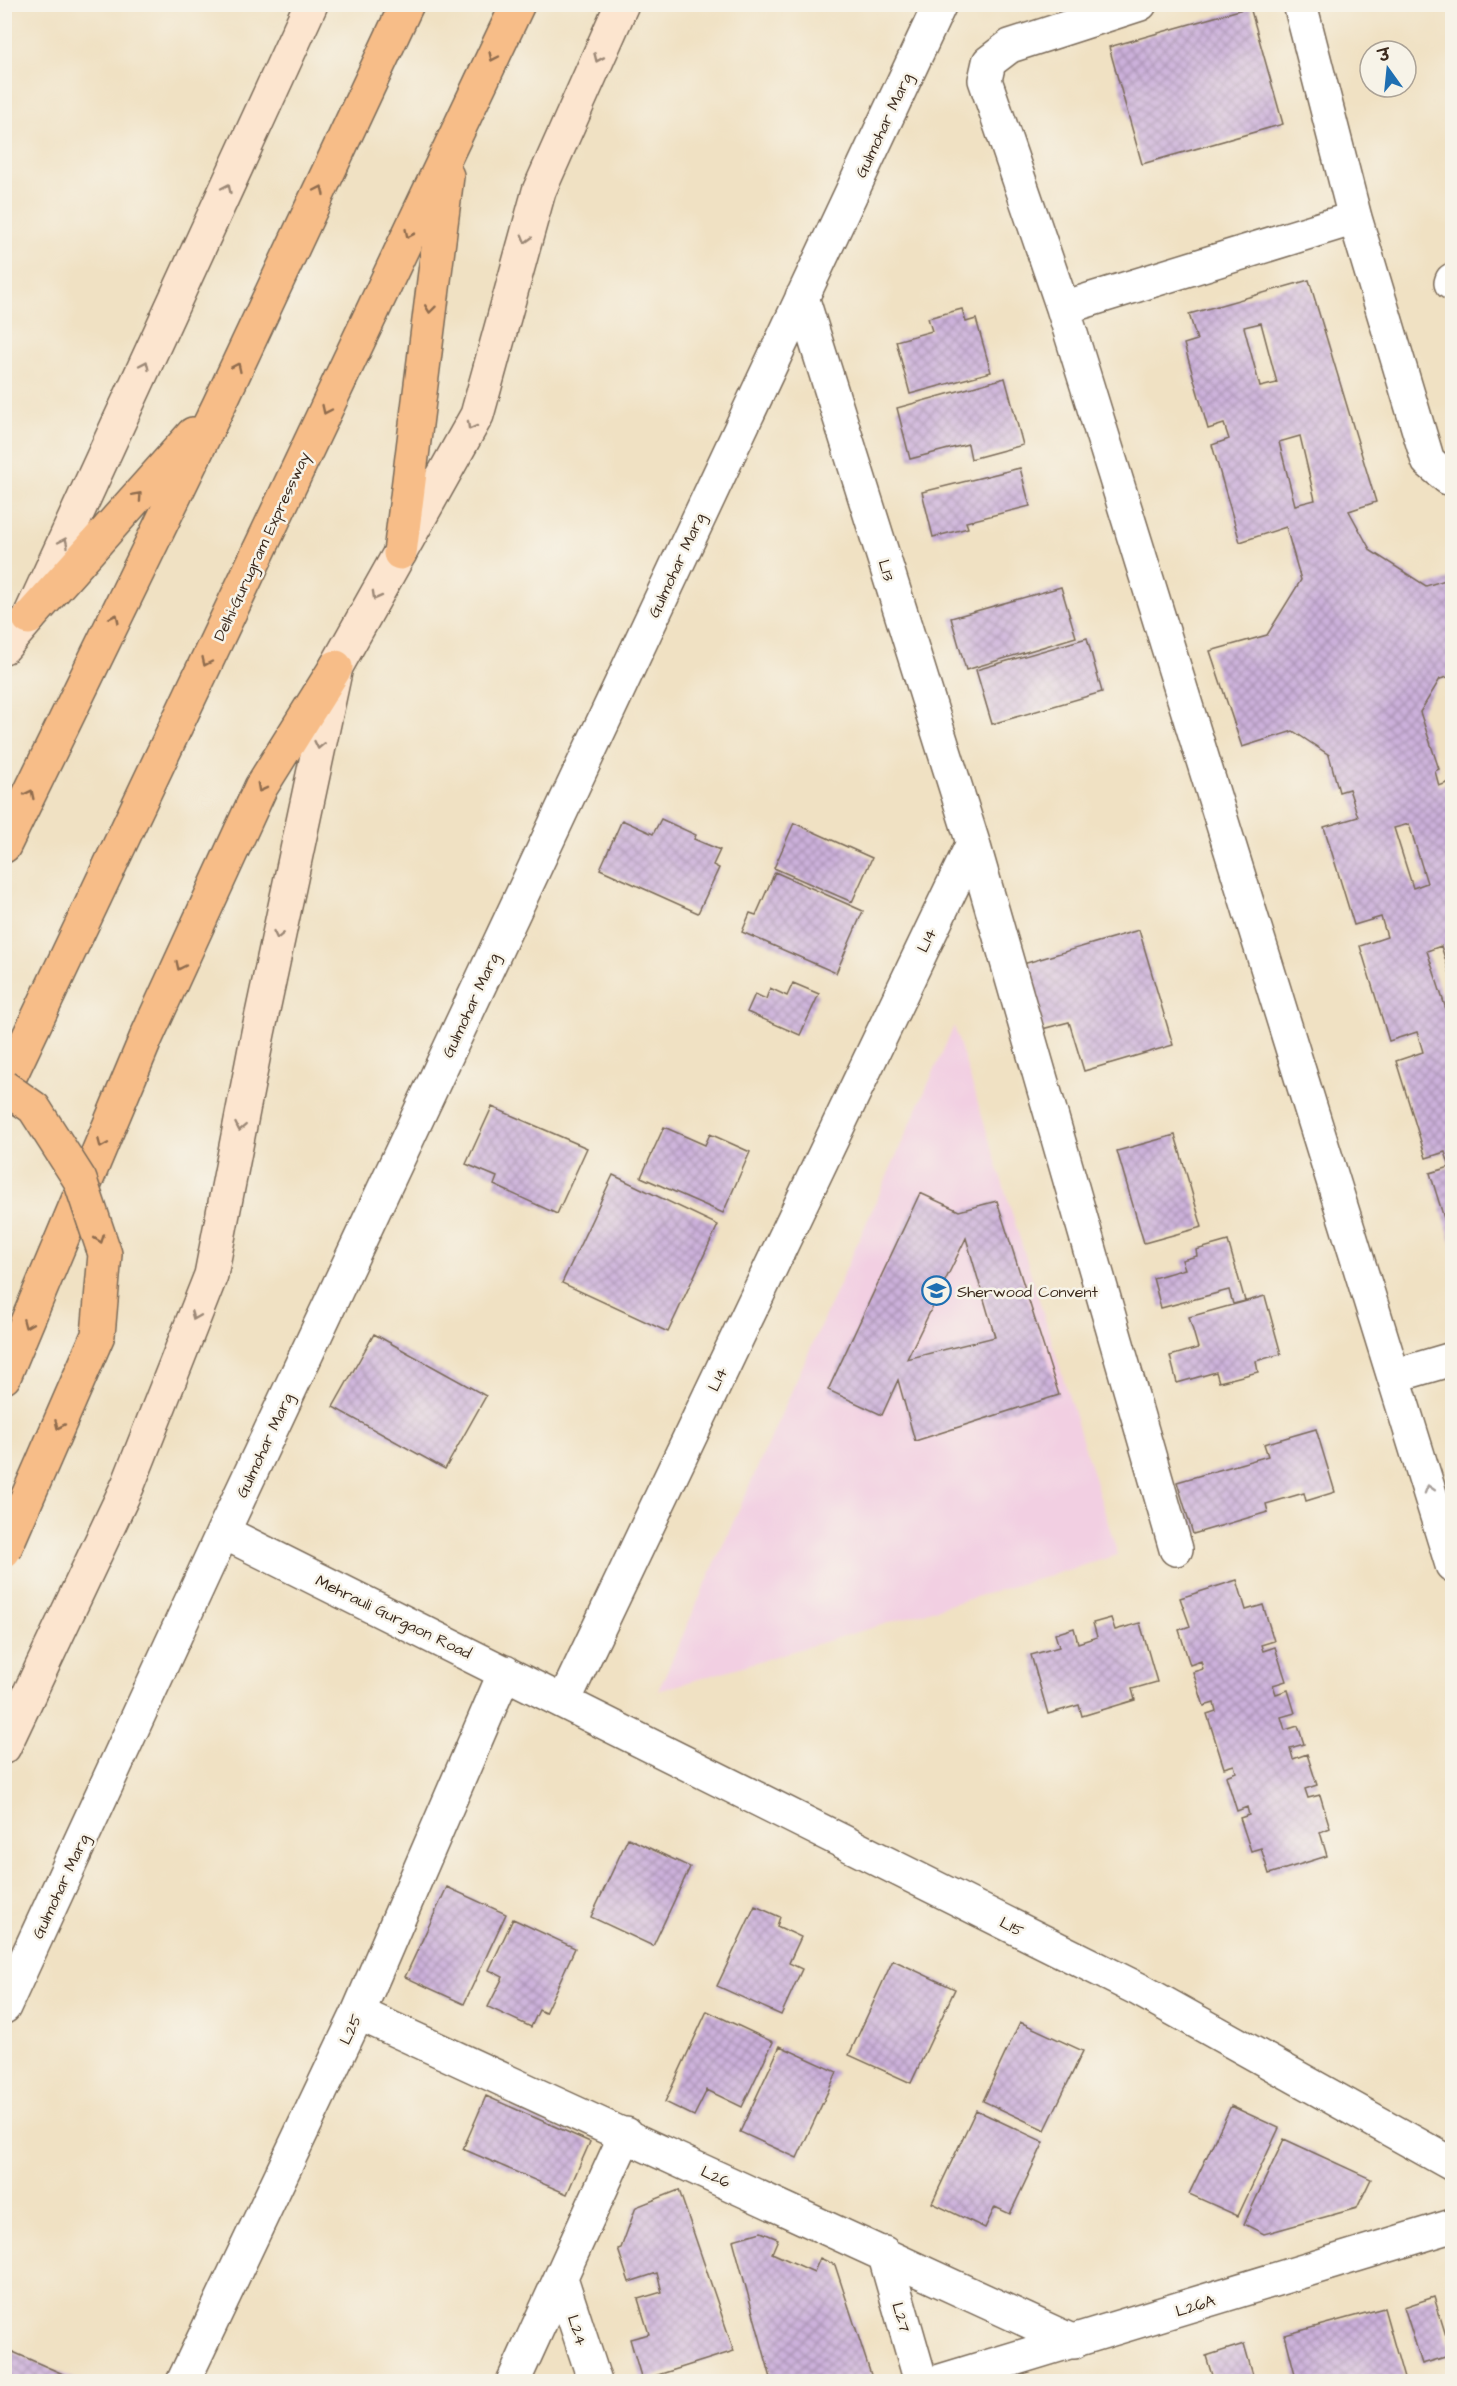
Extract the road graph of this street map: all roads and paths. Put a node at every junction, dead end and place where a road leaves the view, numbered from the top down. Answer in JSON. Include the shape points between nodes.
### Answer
{"nodes":[{"id":1,"x":310,"y":4,"type":"edge"},
{"id":2,"x":407,"y":4,"type":"edge"},
{"id":3,"x":518,"y":4,"type":"edge"},
{"id":4,"x":621,"y":4,"type":"edge"},
{"id":5,"x":940,"y":4,"type":"edge"},
{"id":6,"x":1140,"y":4,"type":"edge"},
{"id":7,"x":1300,"y":4,"type":"edge"},
{"id":8,"x":450,"y":147,"type":"junction"},
{"id":9,"x":1355,"y":218,"type":"junction"},
{"id":10,"x":802,"y":297,"type":"junction"},
{"id":11,"x":1063,"y":308,"type":"junction"},
{"id":12,"x":219,"y":405,"type":"junction"},
{"id":13,"x":1452,"y":478,"type":"edge"},
{"id":14,"x":400,"y":553,"type":"junction"},
{"id":15,"x":29,"y":618,"type":"junction"},
{"id":16,"x":4,"y":647,"type":"edge"},
{"id":17,"x":336,"y":667,"type":"junction"},
{"id":18,"x":973,"y":843,"type":"junction"},
{"id":19,"x":4,"y":846,"type":"edge"},
{"id":20,"x":4,"y":1088,"type":"edge"},
{"id":21,"x":1452,"y":1359,"type":"edge"},
{"id":22,"x":1394,"y":1376,"type":"junction"},
{"id":23,"x":4,"y":1377,"type":"edge"},
{"id":24,"x":223,"y":1532,"type":"junction"},
{"id":25,"x":1176,"y":1549,"type":"dead end"},
{"id":26,"x":4,"y":1551,"type":"edge"},
{"id":27,"x":1452,"y":1566,"type":"edge"},
{"id":28,"x":505,"y":1672,"type":"junction"},
{"id":29,"x":564,"y":1701,"type":"junction"},
{"id":30,"x":4,"y":1747,"type":"edge"},
{"id":31,"x":4,"y":2007,"type":"edge"},
{"id":32,"x":358,"y":2013,"type":"junction"},
{"id":33,"x":626,"y":2134,"type":"junction"},
{"id":34,"x":1452,"y":2164,"type":"edge"},
{"id":35,"x":1452,"y":2226,"type":"edge"},
{"id":36,"x":884,"y":2253,"type":"junction"},
{"id":37,"x":561,"y":2278,"type":"junction"},
{"id":38,"x":1074,"y":2342,"type":"junction"},
{"id":39,"x":183,"y":2382,"type":"edge"},
{"id":40,"x":513,"y":2382,"type":"edge"},
{"id":41,"x":595,"y":2382,"type":"edge"},
{"id":42,"x":921,"y":2382,"type":"edge"},
{"id":43,"x":938,"y":2382,"type":"edge"}],
"edges":[{"from":15,"to":1,"type":"main road","one_way":true},
{"from":12,"to":2,"type":"main road","one_way":true},
{"from":3,"to":8,"type":"main road","name":"Delhi-Gurugram Expressway","one_way":true},
{"from":4,"to":14,"type":"main road","one_way":true,"via":[[539,191],[477,415]]},
{"from":5,"to":10,"type":"street","name":"Gulmohar Marg"},
{"from":6,"to":11,"type":"street","via":[[1010,46],[989,62],[985,80]]},
{"from":7,"to":9,"type":"street"},
{"from":8,"to":14,"type":"main road","one_way":true},
{"from":8,"to":20,"type":"main road","name":"Delhi-Gurugram Expressway","one_way":true},
{"from":9,"to":11,"type":"street"},
{"from":9,"to":13,"type":"street","via":[[1428,461]]},
{"from":10,"to":18,"type":"street","name":"L13"},
{"from":10,"to":24,"type":"street","name":"Gulmohar Marg"},
{"from":11,"to":22,"type":"street"},
{"from":15,"to":12,"type":"main road","one_way":true},
{"from":19,"to":12,"type":"main road","one_way":true},
{"from":14,"to":17,"type":"main road","one_way":true},
{"from":15,"to":16,"type":"main road"},
{"from":17,"to":23,"type":"main road","one_way":true,"via":[[261,787],[147,1038]]},
{"from":17,"to":30,"type":"main road","one_way":true,"via":[[210,1275],[128,1485]]},
{"from":18,"to":25,"type":"street"},
{"from":18,"to":29,"type":"street","name":"L14"},
{"from":20,"to":26,"type":"main road","one_way":true,"bridge":true,"via":[[34,1108],[80,1180],[105,1254],[98,1335]]},
{"from":21,"to":22,"type":"street"},
{"from":27,"to":22,"type":"street","one_way":true},
{"from":24,"to":28,"type":"street","name":"Mehrauli Gurgaon Road"},
{"from":24,"to":31,"type":"street","name":"Gulmohar Marg"},
{"from":28,"to":29,"type":"street","name":"Mehrauli Gurgaon Road"},
{"from":28,"to":32,"type":"street","name":"L25"},
{"from":29,"to":34,"type":"street","name":"L15","via":[[1140,1990]]},
{"from":32,"to":33,"type":"street","name":"L26"},
{"from":32,"to":39,"type":"street","name":"L25"},
{"from":33,"to":36,"type":"street","name":"L26"},
{"from":33,"to":37,"type":"street"},
{"from":35,"to":38,"type":"street","name":"L26A"},
{"from":36,"to":38,"type":"street","name":"L26"},
{"from":36,"to":42,"type":"street","name":"L27"},
{"from":37,"to":40,"type":"street"},
{"from":37,"to":41,"type":"street","name":"L24"},
{"from":38,"to":43,"type":"street","name":"L26A"}]}
